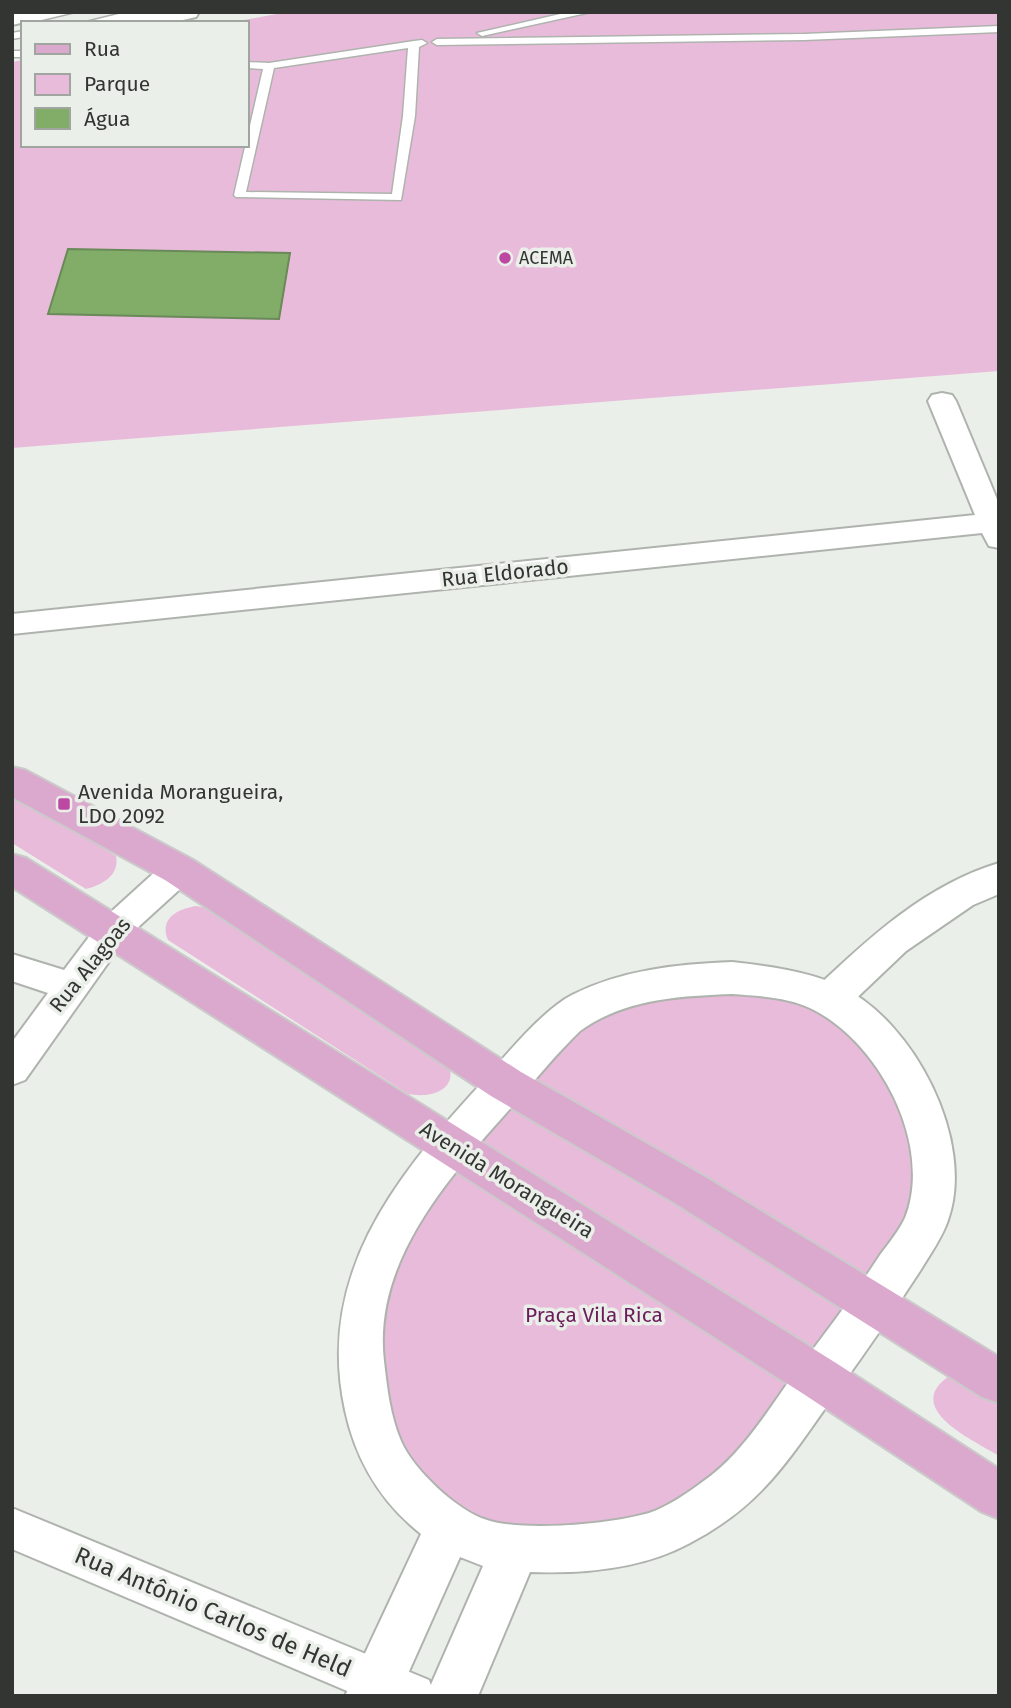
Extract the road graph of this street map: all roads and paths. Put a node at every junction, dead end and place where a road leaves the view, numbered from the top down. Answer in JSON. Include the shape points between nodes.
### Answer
{"nodes":[{"id":1,"x":38,"y":12,"type":"edge"},
{"id":2,"x":70,"y":12,"type":"edge"},
{"id":3,"x":145,"y":12,"type":"edge"},
{"id":4,"x":187,"y":12,"type":"edge"},
{"id":5,"x":586,"y":12,"type":"edge"},
{"id":6,"x":12,"y":17,"type":"edge"},
{"id":7,"x":23,"y":21,"type":"edge"},
{"id":8,"x":98,"y":21,"type":"edge"},
{"id":9,"x":139,"y":21,"type":"edge"},
{"id":10,"x":999,"y":29,"type":"edge"},
{"id":11,"x":437,"y":41,"type":"junction"},
{"id":12,"x":414,"y":44,"type":"junction"},
{"id":13,"x":248,"y":65,"type":"edge"},
{"id":14,"x":269,"y":66,"type":"junction"},
{"id":15,"x":942,"y":401,"type":"dead end"},
{"id":16,"x":996,"y":528,"type":"edge"},
{"id":17,"x":12,"y":624,"type":"edge"},
{"id":18,"x":12,"y":780,"type":"edge"},
{"id":19,"x":12,"y":868,"type":"edge"},
{"id":20,"x":179,"y":870,"type":"junction"},
{"id":21,"x":999,"y":877,"type":"edge"},
{"id":22,"x":113,"y":930,"type":"junction"},
{"id":23,"x":12,"y":967,"type":"edge"},
{"id":24,"x":71,"y":986,"type":"junction"},
{"id":25,"x":830,"y":999,"type":"junction"},
{"id":26,"x":12,"y":1070,"type":"edge"},
{"id":27,"x":506,"y":1084,"type":"junction"},
{"id":28,"x":452,"y":1145,"type":"junction"},
{"id":29,"x":873,"y":1304,"type":"junction"},
{"id":30,"x":819,"y":1378,"type":"junction"},
{"id":31,"x":999,"y":1382,"type":"edge"},
{"id":32,"x":999,"y":1496,"type":"edge"},
{"id":33,"x":449,"y":1527,"type":"junction"},
{"id":34,"x":12,"y":1528,"type":"edge"},
{"id":35,"x":516,"y":1547,"type":"junction"},
{"id":36,"x":387,"y":1691,"type":"edge"},
{"id":37,"x":452,"y":1696,"type":"edge"}],
"edges":[{"from":1,"to":6,"type":"main road"},
{"from":2,"to":7,"type":"lane"},
{"from":3,"to":8,"type":"lane"},
{"from":4,"to":9,"type":"main road"},
{"from":5,"to":11,"type":"lane"},
{"from":10,"to":11,"type":"lane","via":[[804,37]]},
{"from":11,"to":12,"type":"lane"},
{"from":12,"to":14,"type":"lane"},
{"from":12,"to":14,"type":"lane","via":[[397,198],[240,194]]},
{"from":13,"to":14,"type":"lane"},
{"from":15,"to":16,"type":"street"},
{"from":16,"to":17,"type":"street","name":"Rua Eldorado"},
{"from":18,"to":20,"type":"main road"},
{"from":19,"to":22,"type":"main road","name":"Avenida Morangueira"},
{"from":20,"to":22,"type":"street","name":"Rua Alagoas"},
{"from":20,"to":27,"type":"main road"},
{"from":21,"to":25,"type":"main road","via":[[959,895],[892,940]]},
{"from":22,"to":24,"type":"street","name":"Rua Alagoas"},
{"from":22,"to":28,"type":"main road","name":"Avenida Morangueira"},
{"from":23,"to":24,"type":"street"},
{"from":24,"to":26,"type":"street","name":"Rua Alagoas"},
{"from":25,"to":27,"type":"main road","via":[[798,988],[732,978],[645,987],[569,1016]]},
{"from":25,"to":29,"type":"main road","via":[[860,1019],[882,1042],[920,1107],[930,1143],[933,1181],[927,1220]]},
{"from":27,"to":28,"type":"main road"},
{"from":27,"to":29,"type":"main road","via":[[690,1190]]},
{"from":28,"to":30,"type":"main road","name":"Avenida Morangueira"},
{"from":28,"to":33,"type":"main road","via":[[408,1200],[380,1248],[365,1291],[359,1337],[360,1375],[386,1466]]},
{"from":29,"to":30,"type":"main road"},
{"from":29,"to":31,"type":"main road"},
{"from":30,"to":32,"type":"main road","name":"Avenida Morangueira"},
{"from":30,"to":35,"type":"main road","via":[[743,1480],[664,1531],[607,1544]]},
{"from":33,"to":35,"type":"main road","via":[[497,1546]]},
{"from":33,"to":36,"type":"main road"},
{"from":34,"to":36,"type":"street","name":"Rua Antônio Carlos de Held"},
{"from":35,"to":37,"type":"main road"}]}
